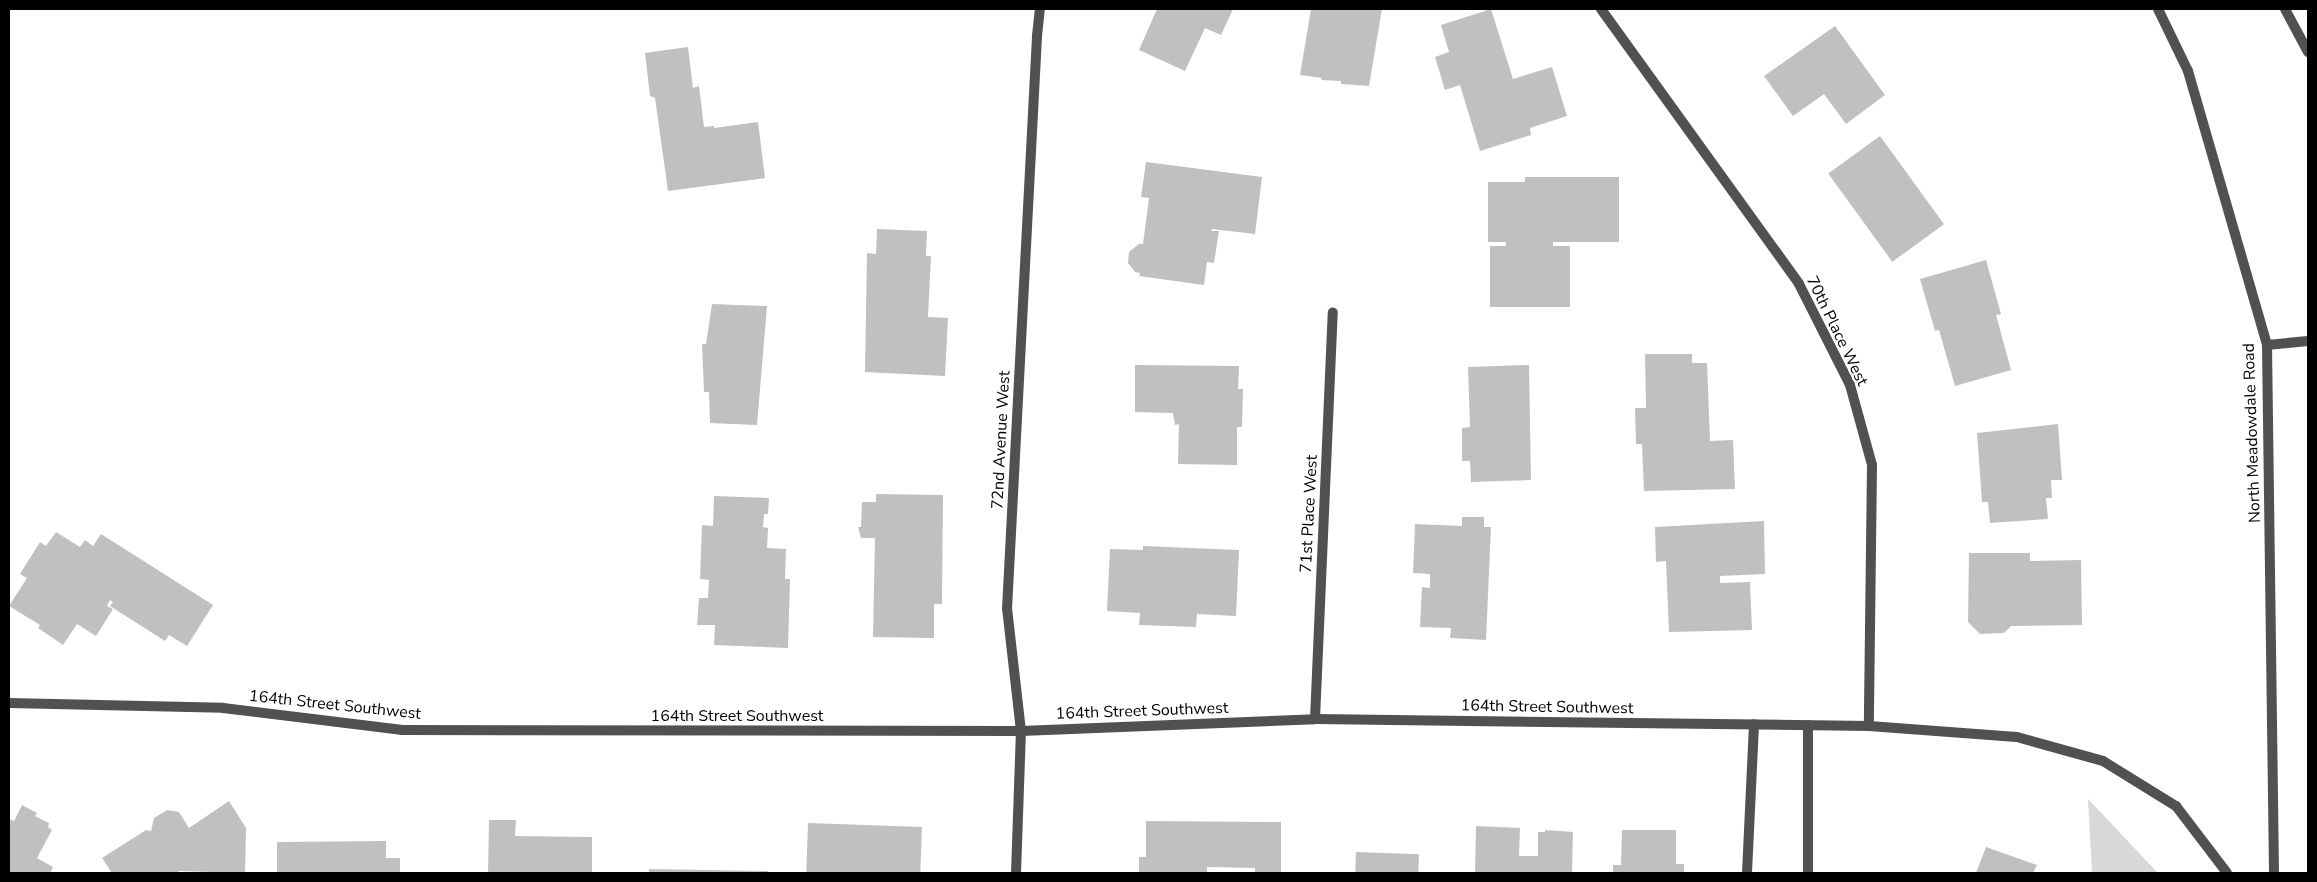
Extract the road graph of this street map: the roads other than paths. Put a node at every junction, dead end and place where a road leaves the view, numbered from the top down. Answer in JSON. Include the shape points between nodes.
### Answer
{"nodes":[{"id":1,"x":1040,"y":9,"type":"edge"},
{"id":2,"x":1601,"y":9,"type":"edge"},
{"id":3,"x":2158,"y":9,"type":"edge"},
{"id":4,"x":2285,"y":9,"type":"edge"},
{"id":5,"x":2308,"y":52,"type":"edge"},
{"id":6,"x":1333,"y":312,"type":"dead end"},
{"id":7,"x":2308,"y":341,"type":"edge"},
{"id":8,"x":2267,"y":345,"type":"junction"},
{"id":9,"x":9,"y":703,"type":"edge"},
{"id":10,"x":1315,"y":718,"type":"junction"},
{"id":11,"x":1754,"y":724,"type":"junction"},
{"id":12,"x":1808,"y":725,"type":"junction"},
{"id":13,"x":1869,"y":726,"type":"junction"},
{"id":14,"x":1021,"y":731,"type":"junction"},
{"id":15,"x":1016,"y":873,"type":"edge"},
{"id":16,"x":1747,"y":873,"type":"edge"},
{"id":17,"x":1808,"y":873,"type":"edge"},
{"id":18,"x":2228,"y":873,"type":"edge"},
{"id":19,"x":2274,"y":873,"type":"edge"}],
"edges":[{"from":1,"to":14,"type":"street","name":"72nd Avenue West","via":[[1007,609]]},
{"from":2,"to":13,"type":"street","name":"70th Place West","via":[[1799,284],[1850,385],[1872,465]]},
{"from":3,"to":8,"type":"street","name":"North Meadowdale Road","via":[[2188,71]]},
{"from":4,"to":5,"type":"street"},
{"from":6,"to":10,"type":"street","name":"71st Place West"},
{"from":7,"to":8,"type":"street"},
{"from":8,"to":19,"type":"street","name":"North Meadowdale Road"},
{"from":9,"to":14,"type":"street","name":"164th Street Southwest","via":[[222,708],[401,730]]},
{"from":10,"to":11,"type":"street","name":"164th Street Southwest"},
{"from":10,"to":14,"type":"street","name":"164th Street Southwest"},
{"from":11,"to":12,"type":"street","name":"164th Street Southwest"},
{"from":11,"to":16,"type":"street"},
{"from":12,"to":13,"type":"street","name":"164th Street Southwest"},
{"from":12,"to":17,"type":"street"},
{"from":13,"to":18,"type":"street","name":"164th Street Southwest","via":[[2017,738],[2103,761],[2176,806]]},
{"from":14,"to":15,"type":"street","name":"72nd Avenue West"}]}
